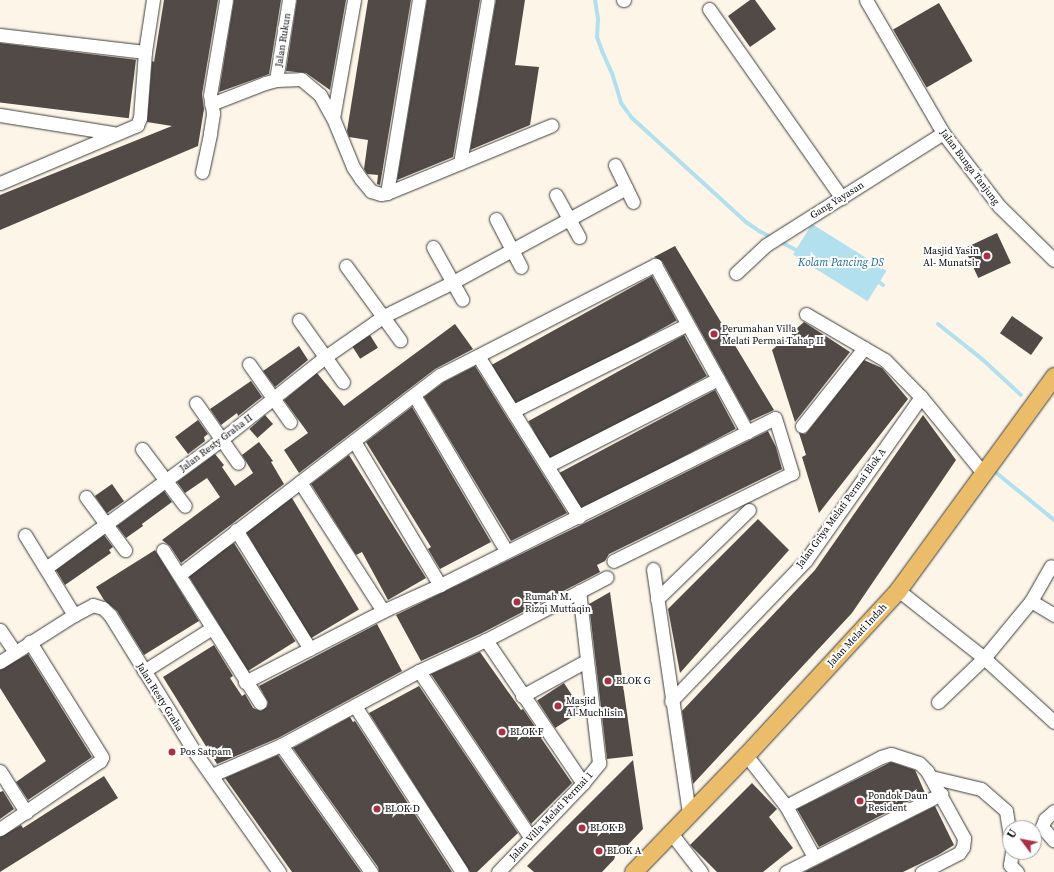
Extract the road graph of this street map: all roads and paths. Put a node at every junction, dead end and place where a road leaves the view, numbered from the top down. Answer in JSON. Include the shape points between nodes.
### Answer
{"nodes":[{"id":1,"x":153,"y":0,"type":"edge"},
{"id":2,"x":226,"y":0,"type":"edge"},
{"id":3,"x":289,"y":0,"type":"edge"},
{"id":4,"x":354,"y":0,"type":"edge"},
{"id":5,"x":419,"y":0,"type":"edge"},
{"id":6,"x":488,"y":0,"type":"edge"},
{"id":7,"x":866,"y":0,"type":"edge"},
{"id":8,"x":709,"y":9,"type":"dead end"},
{"id":9,"x":0,"y":35,"type":"edge"},
{"id":10,"x":145,"y":52,"type":"junction"},
{"id":11,"x":276,"y":80,"type":"junction"},
{"id":12,"x":211,"y":104,"type":"junction"},
{"id":13,"x":0,"y":116,"type":"edge"},
{"id":14,"x":333,"y":118,"type":"junction"},
{"id":15,"x":552,"y":125,"type":"dead end"},
{"id":16,"x":943,"y":133,"type":"junction"},
{"id":17,"x":113,"y":134,"type":"junction"},
{"id":18,"x":460,"y":163,"type":"junction"},
{"id":19,"x":615,"y":165,"type":"dead end"},
{"id":20,"x":202,"y":172,"type":"dead end"},
{"id":21,"x":0,"y":183,"type":"edge"},
{"id":22,"x":626,"y":188,"type":"junction"},
{"id":23,"x":387,"y":193,"type":"junction"},
{"id":24,"x":556,"y":195,"type":"dead end"},
{"id":25,"x":842,"y":198,"type":"junction"},
{"id":26,"x":633,"y":202,"type":"dead end"},
{"id":27,"x":568,"y":218,"type":"junction"},
{"id":28,"x":496,"y":219,"type":"dead end"},
{"id":29,"x":579,"y":237,"type":"dead end"},
{"id":30,"x":433,"y":247,"type":"dead end"},
{"id":31,"x":512,"y":250,"type":"junction"},
{"id":32,"x":1054,"y":260,"type":"edge"},
{"id":33,"x":346,"y":266,"type":"dead end"},
{"id":34,"x":521,"y":267,"type":"dead end"},
{"id":35,"x":736,"y":273,"type":"dead end"},
{"id":36,"x":453,"y":282,"type":"junction"},
{"id":37,"x":462,"y":299,"type":"dead end"},
{"id":38,"x":806,"y":314,"type":"dead end"},
{"id":39,"x":384,"y":316,"type":"junction"},
{"id":40,"x":299,"y":320,"type":"dead end"},
{"id":41,"x":688,"y":324,"type":"junction"},
{"id":42,"x":400,"y":340,"type":"dead end"},
{"id":43,"x":864,"y":348,"type":"junction"},
{"id":44,"x":478,"y":356,"type":"junction"},
{"id":45,"x":325,"y":357,"type":"junction"},
{"id":46,"x":249,"y":364,"type":"dead end"},
{"id":47,"x":718,"y":379,"type":"junction"},
{"id":48,"x":1052,"y":381,"type":"edge"},
{"id":49,"x":343,"y":382,"type":"dead end"},
{"id":50,"x":414,"y":395,"type":"junction"},
{"id":51,"x":921,"y":397,"type":"junction"},
{"id":52,"x":274,"y":399,"type":"junction"},
{"id":53,"x":196,"y":403,"type":"dead end"},
{"id":54,"x":512,"y":411,"type":"junction"},
{"id":55,"x":290,"y":422,"type":"dead end"},
{"id":56,"x":802,"y":426,"type":"dead end"},
{"id":57,"x":747,"y":432,"type":"junction"},
{"id":58,"x":222,"y":439,"type":"junction"},
{"id":59,"x":354,"y":441,"type":"junction"},
{"id":60,"x":142,"y":449,"type":"dead end"},
{"id":61,"x":238,"y":463,"type":"dead end"},
{"id":62,"x":547,"y":466,"type":"junction"},
{"id":63,"x":983,"y":474,"type":"junction"},
{"id":64,"x":166,"y":480,"type":"junction"},
{"id":65,"x":300,"y":482,"type":"junction"},
{"id":66,"x":86,"y":497,"type":"dead end"},
{"id":67,"x":185,"y":506,"type":"dead end"},
{"id":68,"x":749,"y":510,"type":"dead end"},
{"id":69,"x":579,"y":517,"type":"junction"},
{"id":70,"x":106,"y":524,"type":"junction"},
{"id":71,"x":236,"y":530,"type":"junction"},
{"id":72,"x":25,"y":535,"type":"dead end"},
{"id":73,"x":125,"y":550,"type":"dead end"},
{"id":74,"x":163,"y":550,"type":"dead end"},
{"id":75,"x":507,"y":552,"type":"junction"},
{"id":76,"x":613,"y":561,"type":"dead end"},
{"id":77,"x":1051,"y":566,"type":"dead end"},
{"id":78,"x":46,"y":568,"type":"junction"},
{"id":79,"x":653,"y":569,"type":"dead end"},
{"id":80,"x":178,"y":575,"type":"junction"},
{"id":81,"x":607,"y":577,"type":"dead end"},
{"id":82,"x":440,"y":585,"type":"junction"},
{"id":83,"x":898,"y":590,"type":"junction"},
{"id":84,"x":579,"y":591,"type":"junction"},
{"id":85,"x":657,"y":599,"type":"junction"},
{"id":86,"x":1031,"y":601,"type":"junction"},
{"id":87,"x":383,"y":611,"type":"junction"},
{"id":88,"x":74,"y":615,"type":"junction"},
{"id":89,"x":1054,"y":615,"type":"edge"},
{"id":90,"x":212,"y":628,"type":"junction"},
{"id":91,"x":0,"y":630,"type":"edge"},
{"id":92,"x":486,"y":640,"type":"junction"},
{"id":93,"x":30,"y":642,"type":"junction"},
{"id":94,"x":310,"y":649,"type":"junction"},
{"id":95,"x":15,"y":652,"type":"junction"},
{"id":96,"x":984,"y":658,"type":"junction"},
{"id":97,"x":586,"y":661,"type":"junction"},
{"id":98,"x":0,"y":662,"type":"edge"},
{"id":99,"x":144,"y":670,"type":"junction"},
{"id":100,"x":419,"y":671,"type":"junction"},
{"id":101,"x":245,"y":682,"type":"junction"},
{"id":102,"x":522,"y":696,"type":"junction"},
{"id":103,"x":671,"y":701,"type":"junction"},
{"id":104,"x":938,"y":702,"type":"dead end"},
{"id":105,"x":260,"y":703,"type":"dead end"},
{"id":106,"x":355,"y":706,"type":"junction"},
{"id":107,"x":1054,"y":722,"type":"edge"},
{"id":108,"x":281,"y":744,"type":"junction"},
{"id":109,"x":746,"y":756,"type":"junction"},
{"id":110,"x":0,"y":771,"type":"edge"},
{"id":111,"x":212,"y":775,"type":"junction"},
{"id":112,"x":931,"y":777,"type":"junction"},
{"id":113,"x":583,"y":783,"type":"junction"},
{"id":114,"x":941,"y":794,"type":"junction"},
{"id":115,"x":786,"y":806,"type":"junction"},
{"id":116,"x":1054,"y":811,"type":"edge"},
{"id":117,"x":26,"y":812,"type":"junction"},
{"id":118,"x":689,"y":814,"type":"junction"},
{"id":119,"x":1007,"y":820,"type":"edge"},
{"id":120,"x":0,"y":829,"type":"edge"},
{"id":121,"x":671,"y":833,"type":"junction"},
{"id":122,"x":530,"y":837,"type":"junction"},
{"id":123,"x":1054,"y":841,"type":"edge"},
{"id":124,"x":814,"y":857,"type":"junction"},
{"id":125,"x":1011,"y":860,"type":"edge"},
{"id":126,"x":504,"y":870,"type":"edge"},
{"id":127,"x":1009,"y":870,"type":"edge"},
{"id":128,"x":279,"y":872,"type":"edge"},
{"id":129,"x":371,"y":872,"type":"edge"},
{"id":130,"x":462,"y":872,"type":"edge"},
{"id":131,"x":633,"y":872,"type":"edge"},
{"id":132,"x":701,"y":872,"type":"edge"},
{"id":133,"x":786,"y":872,"type":"edge"},
{"id":134,"x":922,"y":872,"type":"edge"}],
"edges":[{"from":1,"to":10,"type":"street"},
{"from":2,"to":12,"type":"street","via":[[210,95]]},
{"from":3,"to":11,"type":"street","name":"Jalan Rukun"},
{"from":4,"to":14,"type":"street"},
{"from":5,"to":23,"type":"street"},
{"from":6,"to":18,"type":"street"},
{"from":7,"to":16,"type":"street","name":"Jalan Bunga Tanjung"},
{"from":8,"to":25,"type":"street"},
{"from":9,"to":10,"type":"street"},
{"from":10,"to":17,"type":"street","via":[[140,118],[135,126]]},
{"from":11,"to":12,"type":"street"},
{"from":11,"to":14,"type":"street","via":[[296,78],[309,84],[320,95]]},
{"from":12,"to":20,"type":"street","via":[[212,120]]},
{"from":13,"to":17,"type":"street"},
{"from":14,"to":23,"type":"street","via":[[353,167],[361,179],[371,191]]},
{"from":15,"to":18,"type":"street"},
{"from":16,"to":25,"type":"street","name":"Gang Yayasan"},
{"from":16,"to":32,"type":"street","name":"Jalan Bunga Tanjung","via":[[1000,206]]},
{"from":17,"to":21,"type":"street"},
{"from":18,"to":23,"type":"street"},
{"from":19,"to":22,"type":"street"},
{"from":22,"to":26,"type":"street"},
{"from":22,"to":27,"type":"street","name":"Jalan Resty Graha II"},
{"from":24,"to":27,"type":"street"},
{"from":25,"to":35,"type":"street","name":"Gang Yayasan","via":[[766,245]]},
{"from":27,"to":29,"type":"street"},
{"from":27,"to":31,"type":"street","name":"Jalan Resty Graha II"},
{"from":28,"to":31,"type":"street"},
{"from":30,"to":36,"type":"street"},
{"from":31,"to":34,"type":"street"},
{"from":31,"to":36,"type":"street","name":"Jalan Resty Graha II"},
{"from":33,"to":39,"type":"street"},
{"from":36,"to":37,"type":"street"},
{"from":36,"to":39,"type":"street","name":"Jalan Resty Graha II"},
{"from":38,"to":43,"type":"street"},
{"from":39,"to":42,"type":"street"},
{"from":39,"to":45,"type":"street","name":"Jalan Resty Graha II"},
{"from":40,"to":45,"type":"street"},
{"from":41,"to":44,"type":"street","via":[[655,265]]},
{"from":41,"to":47,"type":"street"},
{"from":41,"to":54,"type":"street"},
{"from":43,"to":51,"type":"street","via":[[885,360]]},
{"from":43,"to":56,"type":"street"},
{"from":44,"to":50,"type":"street","via":[[440,375]]},
{"from":44,"to":54,"type":"street"},
{"from":45,"to":49,"type":"street"},
{"from":45,"to":52,"type":"street","name":"Jalan Resty Graha II"},
{"from":46,"to":52,"type":"street"},
{"from":47,"to":57,"type":"street"},
{"from":47,"to":62,"type":"street"},
{"from":48,"to":63,"type":"main road","name":"Jalan Melati Indah"},
{"from":50,"to":59,"type":"street"},
{"from":50,"to":75,"type":"street"},
{"from":51,"to":63,"type":"street"},
{"from":51,"to":103,"type":"street","name":"Jalan Griya Melati Permai Blok A","via":[[806,560]]},
{"from":52,"to":55,"type":"street"},
{"from":52,"to":58,"type":"street","name":"Jalan Resty Graha II"},
{"from":53,"to":58,"type":"street"},
{"from":54,"to":62,"type":"street"},
{"from":57,"to":69,"type":"street"},
{"from":57,"to":76,"type":"street","via":[[775,418],[792,473]]},
{"from":58,"to":61,"type":"street"},
{"from":58,"to":64,"type":"street","name":"Jalan Resty Graha II"},
{"from":59,"to":65,"type":"street"},
{"from":59,"to":82,"type":"street"},
{"from":60,"to":64,"type":"street"},
{"from":62,"to":69,"type":"street"},
{"from":63,"to":83,"type":"main road","name":"Jalan Melati Indah"},
{"from":64,"to":67,"type":"street"},
{"from":64,"to":70,"type":"street","name":"Jalan Resty Graha II"},
{"from":65,"to":71,"type":"street"},
{"from":65,"to":87,"type":"street"},
{"from":66,"to":70,"type":"street"},
{"from":68,"to":85,"type":"street"},
{"from":69,"to":75,"type":"street"},
{"from":70,"to":73,"type":"street"},
{"from":70,"to":78,"type":"street","name":"Jalan Resty Graha II"},
{"from":71,"to":80,"type":"street"},
{"from":71,"to":94,"type":"street"},
{"from":72,"to":78,"type":"street"},
{"from":74,"to":80,"type":"street"},
{"from":75,"to":82,"type":"street"},
{"from":77,"to":86,"type":"street"},
{"from":78,"to":88,"type":"street"},
{"from":79,"to":85,"type":"street"},
{"from":80,"to":90,"type":"street"},
{"from":81,"to":84,"type":"street"},
{"from":82,"to":87,"type":"street"},
{"from":83,"to":96,"type":"street"},
{"from":83,"to":109,"type":"main road","name":"Jalan Melati Indah"},
{"from":84,"to":92,"type":"street"},
{"from":84,"to":97,"type":"street","name":"Jalan Villa Melati Permai 1"},
{"from":85,"to":103,"type":"street"},
{"from":86,"to":89,"type":"street"},
{"from":86,"to":96,"type":"street"},
{"from":87,"to":94,"type":"street"},
{"from":88,"to":93,"type":"street"},
{"from":88,"to":99,"type":"street","name":"Jalan Resty Graha","via":[[93,605],[103,608]]},
{"from":90,"to":99,"type":"street"},
{"from":90,"to":101,"type":"street"},
{"from":91,"to":95,"type":"street"},
{"from":92,"to":100,"type":"street"},
{"from":92,"to":102,"type":"street"},
{"from":93,"to":95,"type":"street"},
{"from":93,"to":117,"type":"street","via":[[102,757],[100,761]]},
{"from":94,"to":101,"type":"street"},
{"from":95,"to":98,"type":"street"},
{"from":96,"to":104,"type":"street"},
{"from":96,"to":107,"type":"street"},
{"from":97,"to":102,"type":"street"},
{"from":97,"to":113,"type":"street","name":"Jalan Villa Melati Permai 1","via":[[599,763]]},
{"from":99,"to":111,"type":"street","name":"Jalan Resty Graha","via":[[194,751]]},
{"from":100,"to":106,"type":"street"},
{"from":100,"to":122,"type":"street"},
{"from":101,"to":105,"type":"street"},
{"from":102,"to":113,"type":"street"},
{"from":103,"to":118,"type":"street"},
{"from":106,"to":108,"type":"street"},
{"from":106,"to":130,"type":"street"},
{"from":108,"to":111,"type":"street"},
{"from":108,"to":129,"type":"street"},
{"from":109,"to":115,"type":"street"},
{"from":109,"to":118,"type":"main road","name":"Jalan Melati Indah"},
{"from":110,"to":117,"type":"street"},
{"from":111,"to":128,"type":"street","name":"Jalan Resty Graha"},
{"from":112,"to":114,"type":"street"},
{"from":112,"to":115,"type":"street","via":[[919,763],[891,754],[872,760]]},
{"from":112,"to":119,"type":"street","via":[[981,789],[1006,811]]},
{"from":113,"to":122,"type":"street","name":"Jalan Villa Melati Permai 1"},
{"from":114,"to":124,"type":"street"},
{"from":114,"to":134,"type":"street","via":[[964,838],[963,847],[959,853]]},
{"from":115,"to":124,"type":"street"},
{"from":116,"to":123,"type":"street","via":[[1044,819],[1042,827]]},
{"from":117,"to":120,"type":"street"},
{"from":118,"to":121,"type":"main road","name":"Jalan Melati Indah"},
{"from":121,"to":131,"type":"main road","name":"Jalan Melati Indah"},
{"from":121,"to":132,"type":"street"},
{"from":122,"to":126,"type":"street","name":"Jalan Villa Melati Permai 1"},
{"from":124,"to":133,"type":"street"},
{"from":125,"to":127,"type":"street"}]}
